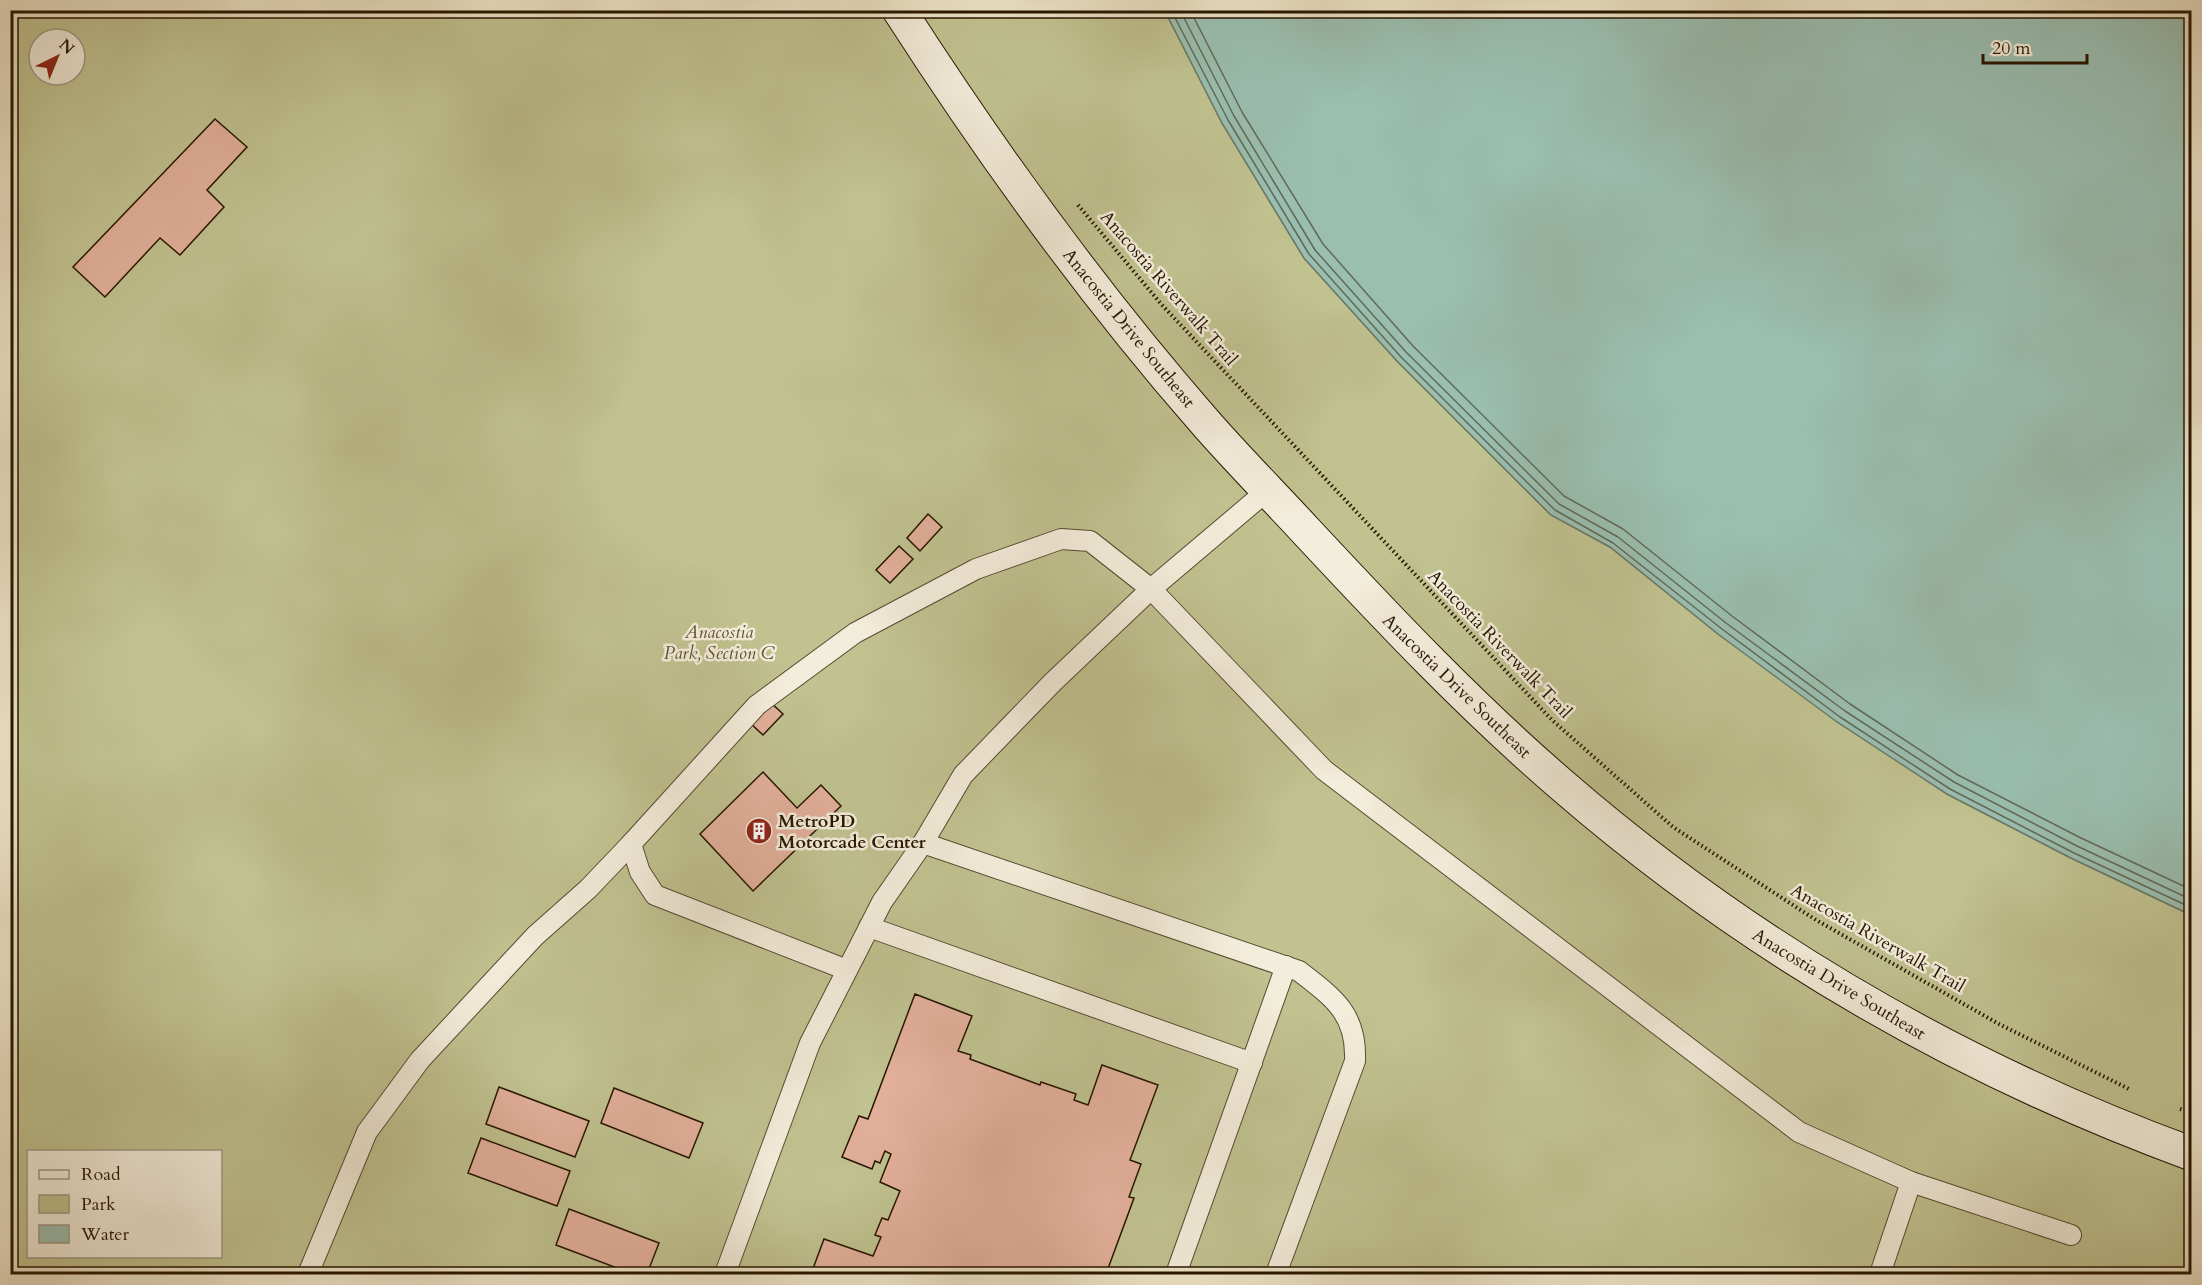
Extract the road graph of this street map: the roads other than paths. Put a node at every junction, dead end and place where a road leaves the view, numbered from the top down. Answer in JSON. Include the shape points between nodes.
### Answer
{"nodes":[{"id":1,"x":899,"y":10,"type":"edge"},
{"id":2,"x":1269,"y":490,"type":"junction"},
{"id":3,"x":1151,"y":589,"type":"junction"},
{"id":4,"x":923,"y":843,"type":"junction"},
{"id":5,"x":631,"y":844,"type":"junction"},
{"id":6,"x":869,"y":927,"type":"junction"},
{"id":7,"x":1286,"y":966,"type":"junction"},
{"id":8,"x":847,"y":970,"type":"junction"},
{"id":9,"x":1252,"y":1063,"type":"junction"},
{"id":10,"x":2192,"y":1154,"type":"edge"},
{"id":11,"x":1911,"y":1182,"type":"junction"},
{"id":12,"x":2071,"y":1235,"type":"dead end"},
{"id":13,"x":308,"y":1275,"type":"edge"},
{"id":14,"x":725,"y":1275,"type":"edge"},
{"id":15,"x":1176,"y":1275,"type":"edge"},
{"id":16,"x":1276,"y":1275,"type":"edge"},
{"id":17,"x":1880,"y":1275,"type":"edge"}],
"edges":[{"from":1,"to":2,"type":"street","name":"Anacostia Drive Southeast","via":[[1034,208],[1204,421]]},
{"from":2,"to":3,"type":"lane"},
{"from":2,"to":10,"type":"street","name":"Anacostia Drive Southeast","via":[[1383,614],[1545,771],[1704,898],[1806,968],[1916,1031],[2064,1103]]},
{"from":3,"to":4,"type":"lane","via":[[1053,682],[963,776]]},
{"from":3,"to":5,"type":"lane","via":[[1090,541],[1061,539],[976,569],[855,633],[757,705]]},
{"from":3,"to":11,"type":"lane","via":[[1324,770],[1799,1132]]},
{"from":4,"to":6,"type":"lane"},
{"from":4,"to":7,"type":"lane"},
{"from":5,"to":8,"type":"lane","via":[[640,872],[655,895]]},
{"from":5,"to":13,"type":"lane","via":[[588,890],[535,936],[420,1060],[367,1132]]},
{"from":6,"to":8,"type":"lane"},
{"from":6,"to":9,"type":"lane"},
{"from":7,"to":9,"type":"lane"},
{"from":7,"to":16,"type":"lane","via":[[1299,971],[1343,1007],[1353,1030],[1355,1061]]},
{"from":8,"to":14,"type":"lane","via":[[810,1043]]},
{"from":9,"to":15,"type":"lane"},
{"from":11,"to":12,"type":"lane"},
{"from":11,"to":17,"type":"lane"}]}
